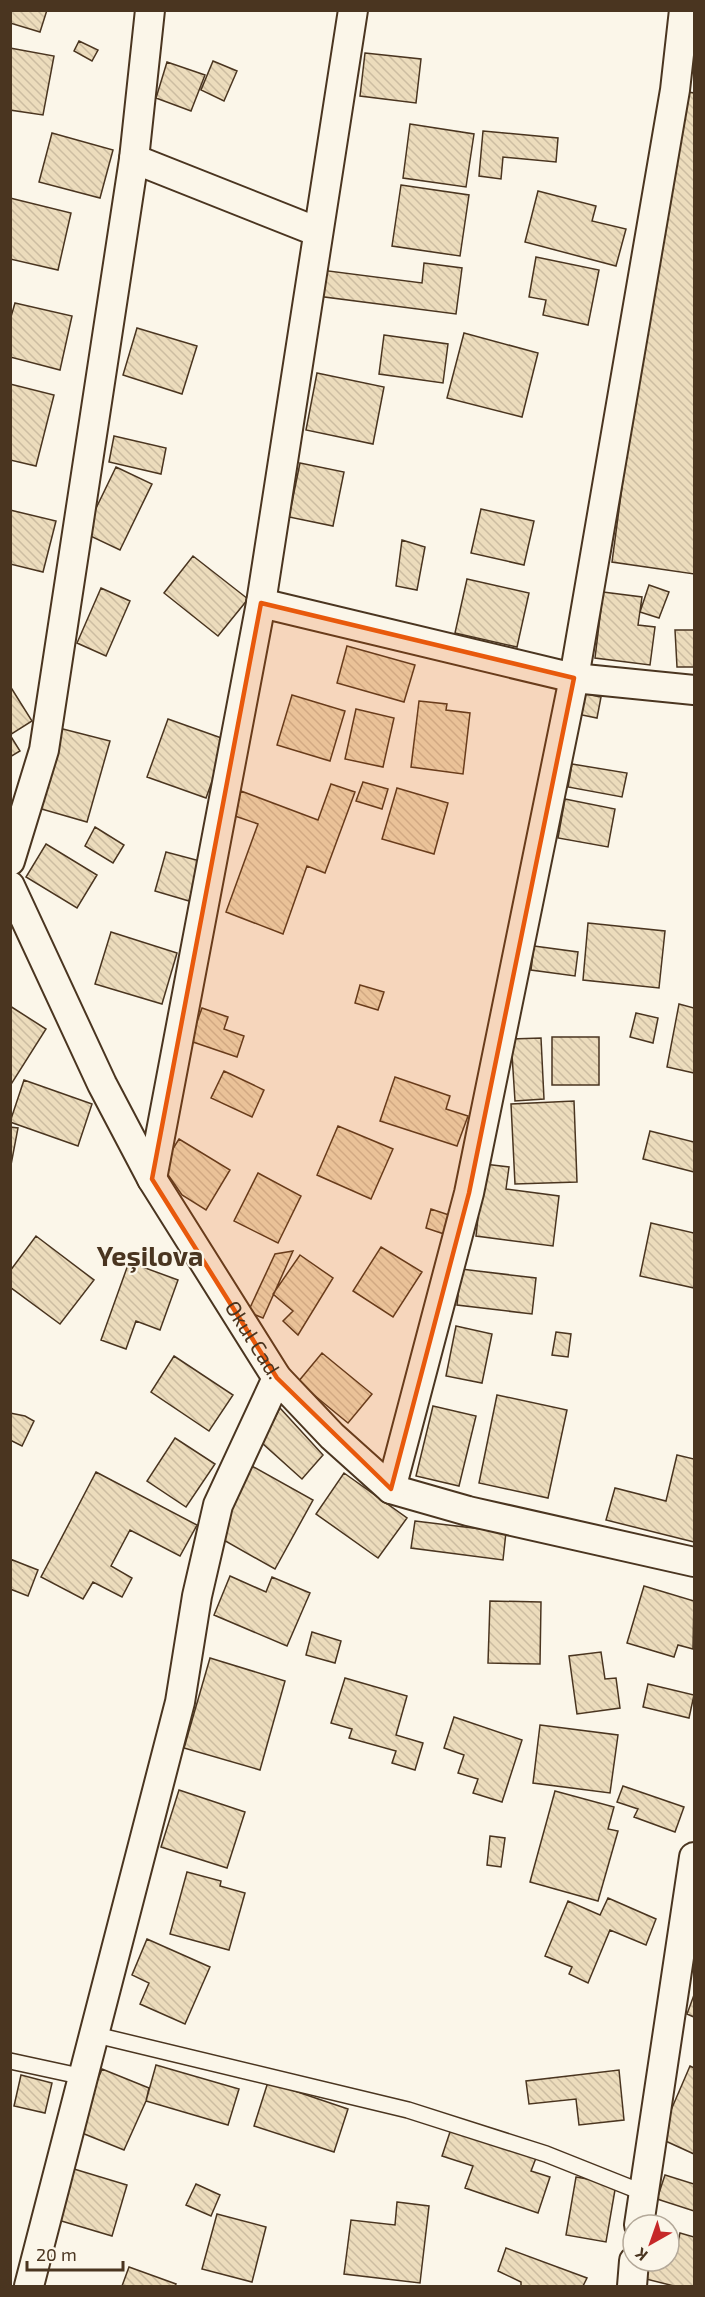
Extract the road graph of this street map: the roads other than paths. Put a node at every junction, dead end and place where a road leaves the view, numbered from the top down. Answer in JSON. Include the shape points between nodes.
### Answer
{"nodes":[{"id":1,"x":150,"y":10,"type":"edge"},
{"id":2,"x":353,"y":10,"type":"edge"},
{"id":3,"x":684,"y":10,"type":"edge"},
{"id":4,"x":134,"y":159,"type":"junction"},
{"id":5,"x":318,"y":232,"type":"junction"},
{"id":6,"x":261,"y":603,"type":"junction"},
{"id":7,"x":574,"y":678,"type":"junction"},
{"id":8,"x":694,"y":690,"type":"edge"},
{"id":9,"x":10,"y":861,"type":"edge"},
{"id":10,"x":10,"y":886,"type":"edge"},
{"id":11,"x":152,"y":1179,"type":"junction"},
{"id":12,"x":277,"y":1378,"type":"junction"},
{"id":13,"x":391,"y":1489,"type":"junction"},
{"id":14,"x":694,"y":1562,"type":"edge"},
{"id":15,"x":694,"y":1857,"type":"edge"},
{"id":16,"x":96,"y":2035,"type":"junction"},
{"id":17,"x":10,"y":2061,"type":"edge"},
{"id":18,"x":84,"y":2077,"type":"junction"},
{"id":19,"x":644,"y":2193,"type":"junction"},
{"id":20,"x":641,"y":2213,"type":"edge"},
{"id":21,"x":29,"y":2286,"type":"edge"}],
"edges":[{"from":1,"to":4,"type":"street"},
{"from":2,"to":5,"type":"street"},
{"from":3,"to":7,"type":"street","via":[[675,90]]},
{"from":4,"to":5,"type":"street"},
{"from":4,"to":9,"type":"street","via":[[44,750]]},
{"from":5,"to":6,"type":"street"},
{"from":6,"to":7,"type":"street"},
{"from":6,"to":11,"type":"street"},
{"from":7,"to":8,"type":"street"},
{"from":7,"to":13,"type":"street","via":[[469,1193]]},
{"from":10,"to":11,"type":"street","name":"Okul Cad.","via":[[102,1084]]},
{"from":11,"to":12,"type":"street","name":"Okul Cad."},
{"from":12,"to":13,"type":"street","name":"Okul Cad.","via":[[332,1436]]},
{"from":12,"to":16,"type":"street","via":[[218,1505],[197,1596],[180,1702]]},
{"from":13,"to":14,"type":"street","name":"Okul Cad.","via":[[468,1511]]},
{"from":15,"to":19,"type":"street"},
{"from":16,"to":18,"type":"street"},
{"from":16,"to":19,"type":"lane","via":[[408,2110],[546,2154]]},
{"from":17,"to":18,"type":"lane"},
{"from":18,"to":21,"type":"street"},
{"from":19,"to":20,"type":"street"}]}
